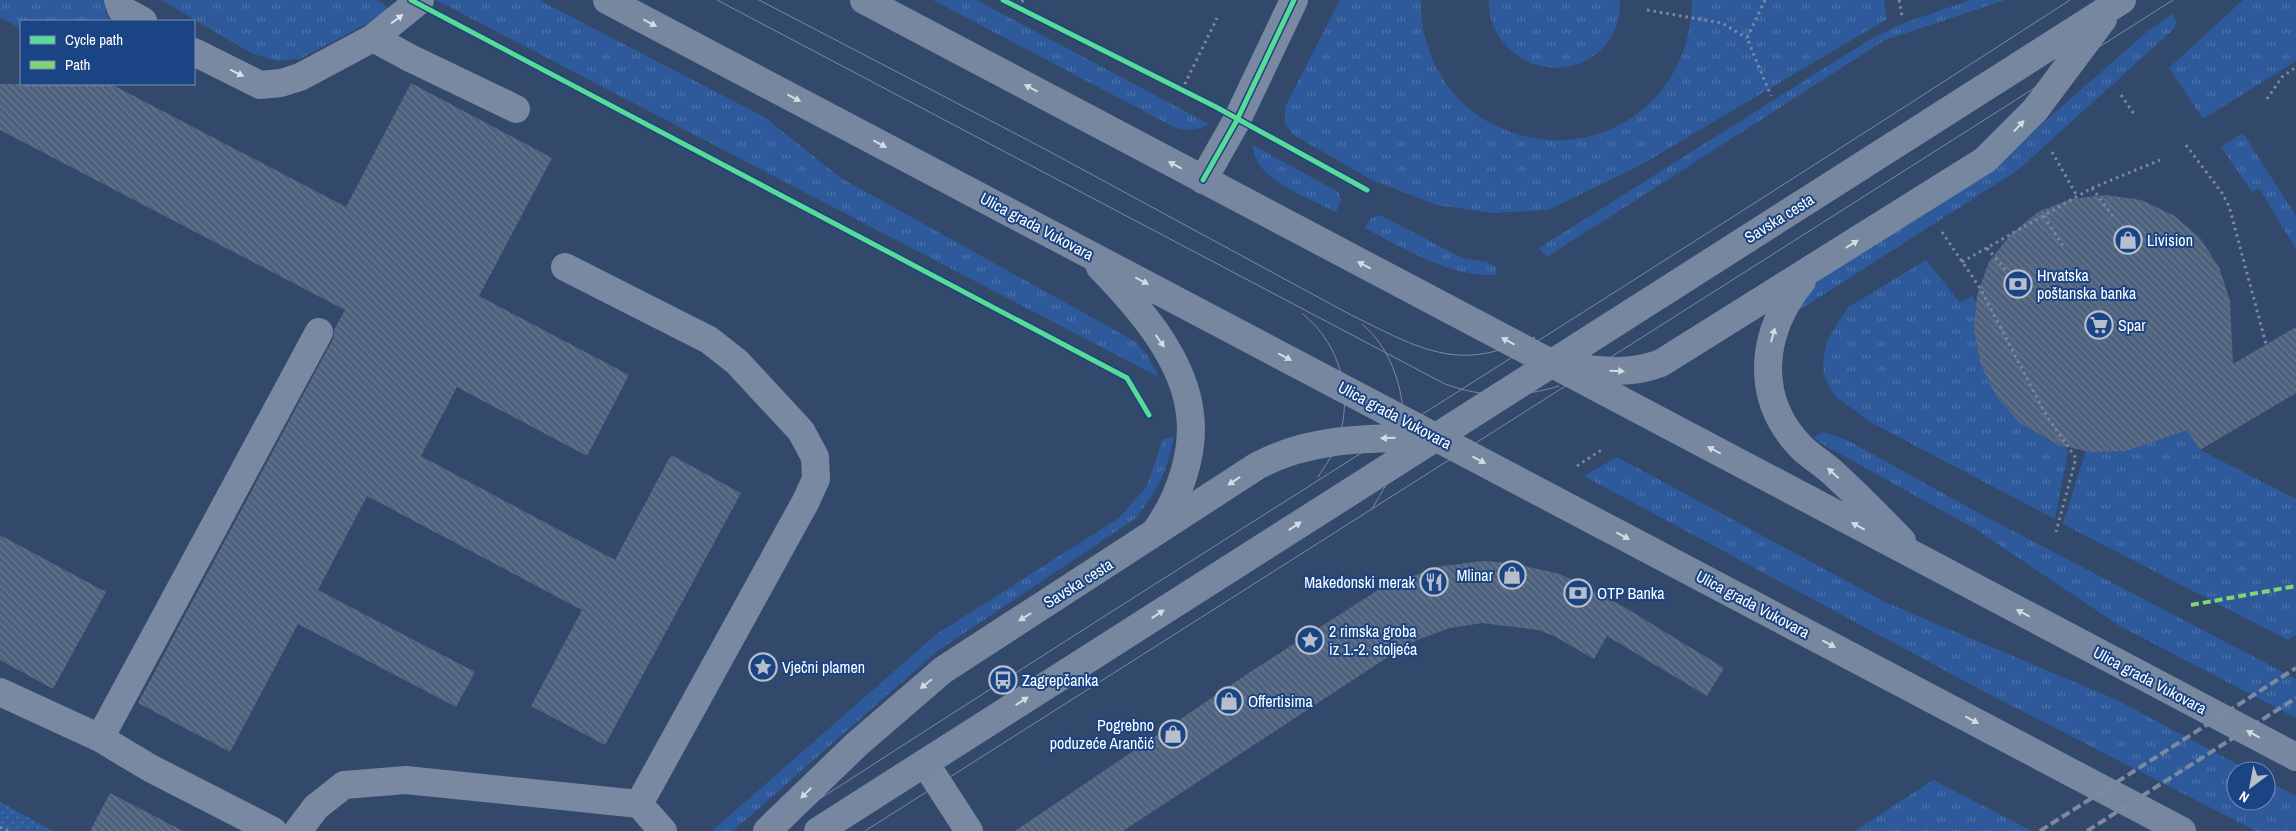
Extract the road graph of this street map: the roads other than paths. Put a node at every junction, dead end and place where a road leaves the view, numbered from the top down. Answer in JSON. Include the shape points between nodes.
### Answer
{"nodes":[{"id":1,"x":118,"y":0,"type":"edge"},
{"id":2,"x":420,"y":0,"type":"edge"},
{"id":3,"x":606,"y":0,"type":"edge"},
{"id":4,"x":864,"y":0,"type":"edge"},
{"id":5,"x":1294,"y":0,"type":"edge"},
{"id":6,"x":2118,"y":3,"type":"edge"},
{"id":7,"x":140,"y":20,"type":"edge"},
{"id":8,"x":373,"y":38,"type":"junction"},
{"id":9,"x":195,"y":52,"type":"edge"},
{"id":10,"x":516,"y":109,"type":"dead end"},
{"id":11,"x":1203,"y":180,"type":"junction"},
{"id":12,"x":1083,"y":250,"type":"junction"},
{"id":13,"x":565,"y":268,"type":"dead end"},
{"id":14,"x":1810,"y":270,"type":"junction"},
{"id":15,"x":319,"y":332,"type":"dead end"},
{"id":16,"x":1551,"y":364,"type":"junction"},
{"id":17,"x":1436,"y":437,"type":"junction"},
{"id":18,"x":1154,"y":535,"type":"junction"},
{"id":19,"x":1916,"y":557,"type":"junction"},
{"id":20,"x":0,"y":692,"type":"edge"},
{"id":21,"x":100,"y":738,"type":"junction"},
{"id":22,"x":2296,"y":757,"type":"edge"},
{"id":23,"x":925,"y":763,"type":"junction"},
{"id":24,"x":639,"y":804,"type":"junction"},
{"id":25,"x":2161,"y":824,"type":"edge"},
{"id":26,"x":273,"y":831,"type":"edge"},
{"id":27,"x":298,"y":831,"type":"edge"},
{"id":28,"x":663,"y":831,"type":"edge"},
{"id":29,"x":767,"y":831,"type":"edge"},
{"id":30,"x":818,"y":831,"type":"edge"},
{"id":31,"x":969,"y":831,"type":"edge"},
{"id":32,"x":2182,"y":831,"type":"edge"}],
"edges":[{"from":1,"to":7,"type":"street","via":[[121,9]]},
{"from":8,"to":2,"type":"street","one_way":true},
{"from":3,"to":12,"type":"main road","name":"Ulica grada Vukovara","one_way":true},
{"from":11,"to":4,"type":"main road","name":"Ulica grada Vukovara","one_way":true},
{"from":5,"to":11,"type":"street","via":[[1237,120]]},
{"from":14,"to":6,"type":"main road","one_way":true,"via":[[1984,160],[2034,110]]},
{"from":6,"to":16,"type":"main road","name":"Savska cesta"},
{"from":9,"to":8,"type":"street","one_way":true,"via":[[260,85],[300,78]]},
{"from":8,"to":10,"type":"street"},
{"from":16,"to":11,"type":"main road","name":"Ulica grada Vukovara","one_way":true},
{"from":12,"to":17,"type":"main road","name":"Ulica grada Vukovara","one_way":true},
{"from":12,"to":18,"type":"main road","one_way":true,"via":[[1116,284],[1167,350],[1183,385],[1190,414],[1186,460],[1178,493]]},
{"from":13,"to":24,"type":"street","via":[[716,346],[738,362],[801,431],[815,457],[816,479],[806,501]]},
{"from":16,"to":14,"type":"main road","one_way":true,"via":[[1591,370],[1646,369],[1679,353]]},
{"from":19,"to":14,"type":"main road","one_way":true,"via":[[1872,509],[1802,448],[1783,422],[1772,399],[1768,355],[1773,332],[1781,310]]},
{"from":15,"to":21,"type":"street"},
{"from":16,"to":17,"type":"main road","name":"Savska cesta"},
{"from":19,"to":16,"type":"main road","name":"Ulica grada Vukovara","one_way":true},
{"from":17,"to":18,"type":"main road","name":"Savska cesta","one_way":true,"via":[[1352,439],[1293,449],[1257,466]]},
{"from":23,"to":17,"type":"main road","name":"Savska cesta","one_way":true},
{"from":17,"to":25,"type":"main road","name":"Ulica grada Vukovara","one_way":true},
{"from":18,"to":29,"type":"main road","name":"Savska cesta","one_way":true,"via":[[943,670],[856,745]]},
{"from":22,"to":19,"type":"main road","name":"Ulica grada Vukovara","one_way":true},
{"from":20,"to":21,"type":"street"},
{"from":21,"to":26,"type":"street","via":[[150,768]]},
{"from":23,"to":30,"type":"main road","name":"Savska cesta"},
{"from":23,"to":31,"type":"street"},
{"from":24,"to":27,"type":"street","via":[[406,780],[344,785],[316,808]]},
{"from":24,"to":28,"type":"street"},
{"from":25,"to":32,"type":"main road","name":"Ulica grada Vukovara"}]}
